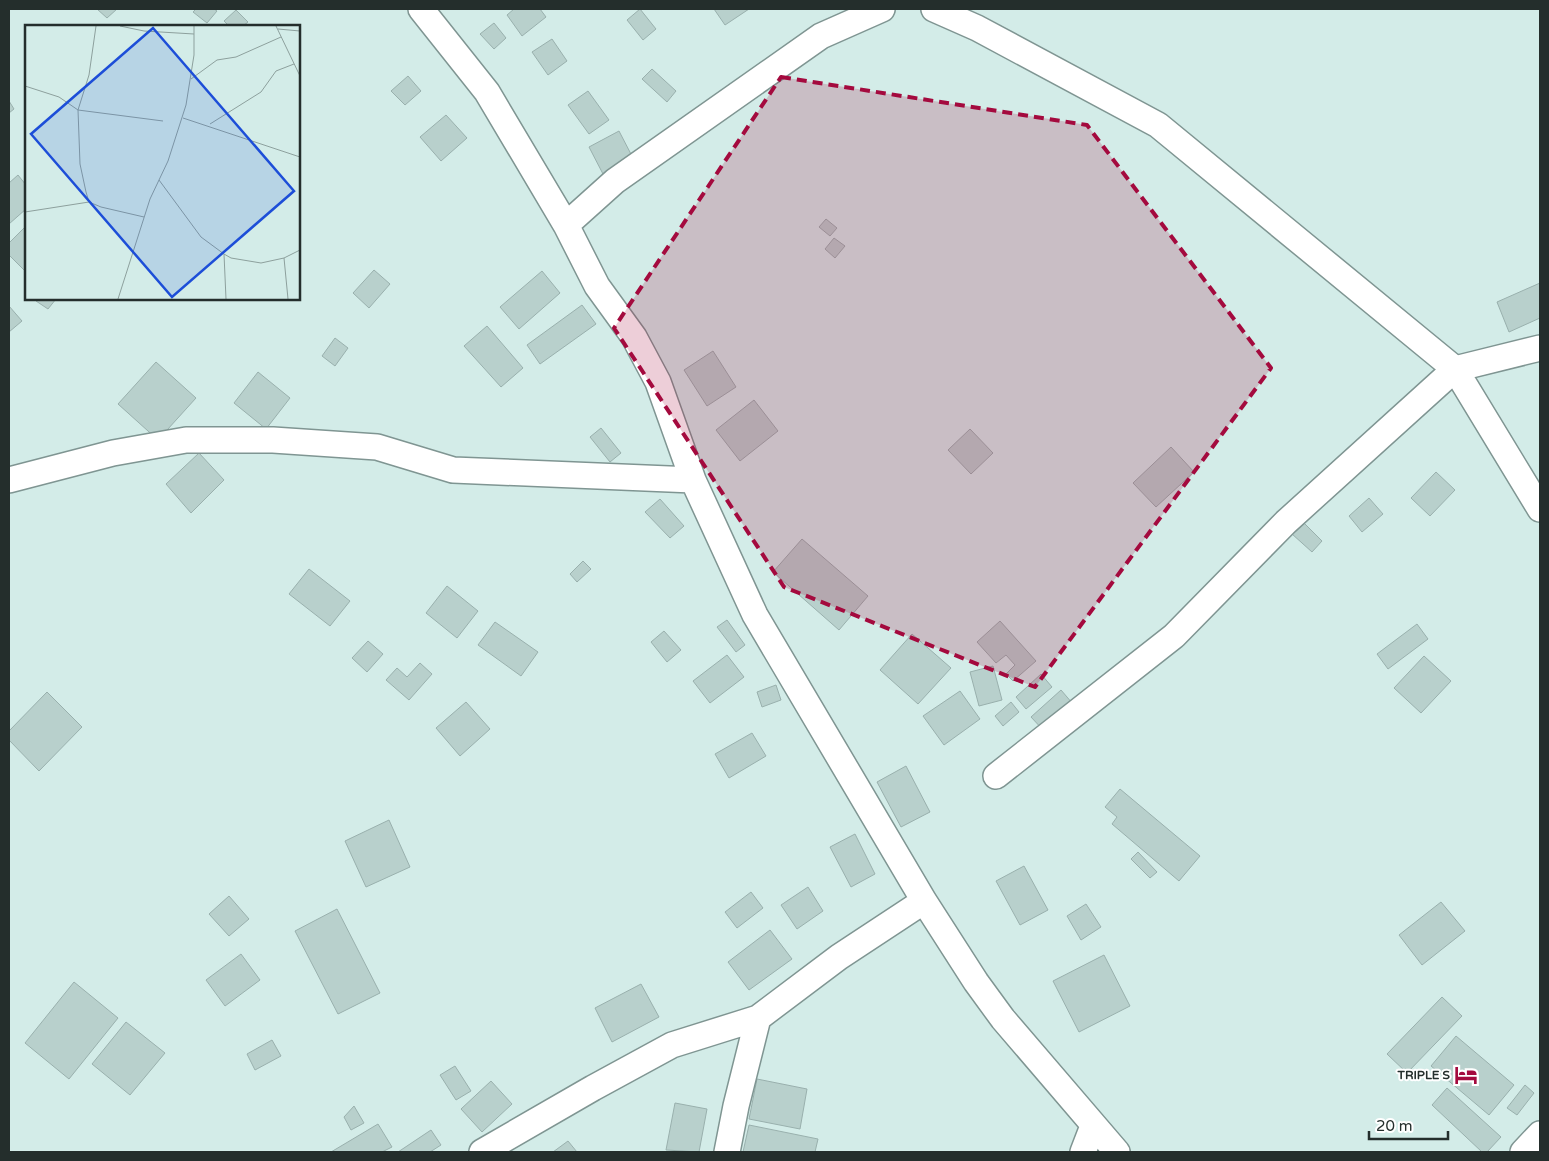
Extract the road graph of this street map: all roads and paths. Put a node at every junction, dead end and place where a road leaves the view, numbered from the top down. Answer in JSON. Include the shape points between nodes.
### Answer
{"nodes":[{"id":1,"x":421,"y":9,"type":"edge"},
{"id":2,"x":882,"y":9,"type":"edge"},
{"id":3,"x":934,"y":9,"type":"edge"},
{"id":4,"x":566,"y":225,"type":"junction"},
{"id":5,"x":1540,"y":348,"type":"edge"},
{"id":6,"x":1455,"y":369,"type":"junction"},
{"id":7,"x":9,"y":480,"type":"edge"},
{"id":8,"x":693,"y":480,"type":"junction"},
{"id":9,"x":1540,"y":510,"type":"edge"},
{"id":10,"x":996,"y":776,"type":"dead end"},
{"id":11,"x":924,"y":901,"type":"junction"},
{"id":12,"x":758,"y":1018,"type":"junction"},
{"id":13,"x":1093,"y":1126,"type":"junction"},
{"id":14,"x":1540,"y":1134,"type":"edge"},
{"id":15,"x":482,"y":1152,"type":"edge"},
{"id":16,"x":727,"y":1152,"type":"edge"},
{"id":17,"x":1083,"y":1152,"type":"edge"},
{"id":18,"x":1117,"y":1152,"type":"edge"},
{"id":19,"x":1523,"y":1152,"type":"edge"}],
"edges":[{"from":1,"to":4,"type":"street","via":[[487,92]]},
{"from":2,"to":4,"type":"street","via":[[821,36],[615,181]]},
{"from":3,"to":6,"type":"street","via":[[977,28],[1158,125]]},
{"from":4,"to":8,"type":"street","via":[[597,286],[634,337],[658,382]]},
{"from":5,"to":6,"type":"street"},
{"from":6,"to":9,"type":"street"},
{"from":6,"to":10,"type":"street","via":[[1286,522],[1174,636]]},
{"from":7,"to":8,"type":"street","via":[[122,452],[186,440],[215,440],[327,442],[377,447],[453,470]]},
{"from":8,"to":11,"type":"street","via":[[755,615]]},
{"from":11,"to":12,"type":"street","via":[[840,957]]},
{"from":11,"to":13,"type":"street","via":[[1003,1019]]},
{"from":12,"to":15,"type":"street","via":[[672,1046]]},
{"from":12,"to":16,"type":"street"},
{"from":13,"to":17,"type":"street"},
{"from":13,"to":18,"type":"street"},
{"from":14,"to":19,"type":"street"}]}
